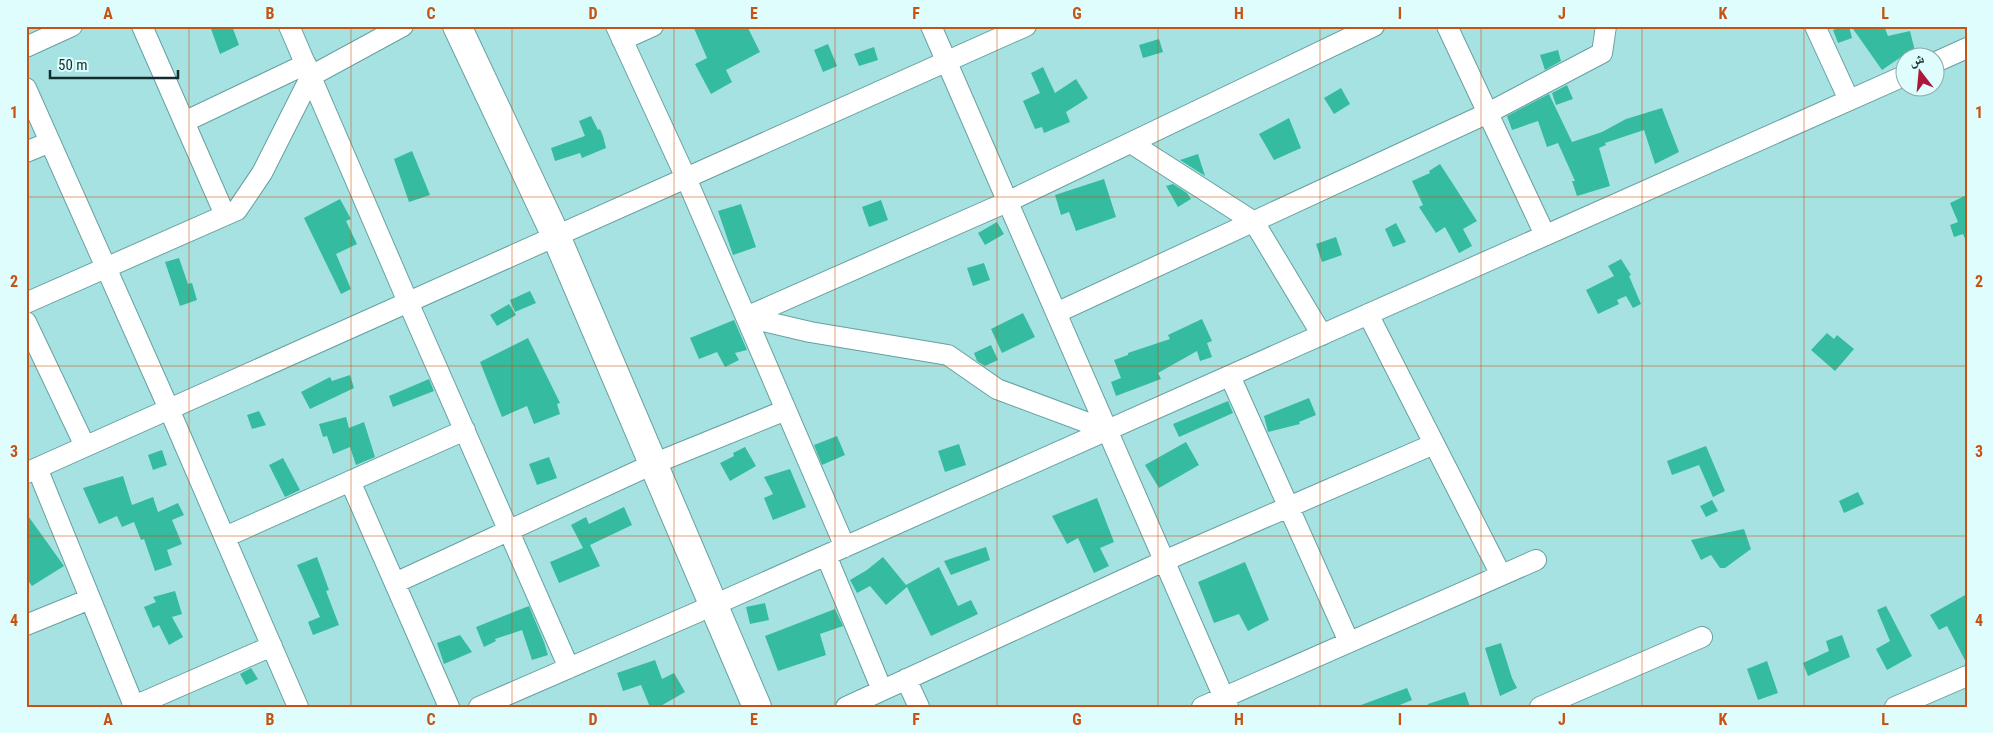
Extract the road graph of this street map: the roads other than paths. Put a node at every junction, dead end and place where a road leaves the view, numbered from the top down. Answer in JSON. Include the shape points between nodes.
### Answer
{"nodes":[{"id":1,"x":72,"y":26,"type":"edge"},
{"id":2,"x":142,"y":26,"type":"edge"},
{"id":3,"x":290,"y":26,"type":"edge"},
{"id":4,"x":403,"y":26,"type":"edge"},
{"id":5,"x":457,"y":26,"type":"edge"},
{"id":6,"x":653,"y":26,"type":"edge"},
{"id":7,"x":931,"y":26,"type":"edge"},
{"id":8,"x":1026,"y":26,"type":"edge"},
{"id":9,"x":1374,"y":26,"type":"edge"},
{"id":10,"x":1447,"y":26,"type":"edge"},
{"id":11,"x":1606,"y":26,"type":"edge"},
{"id":12,"x":1815,"y":26,"type":"edge"},
{"id":13,"x":619,"y":33,"type":"edge"},
{"id":14,"x":26,"y":47,"type":"edge"},
{"id":15,"x":1967,"y":48,"type":"edge"},
{"id":16,"x":1946,"y":57,"type":"edge"},
{"id":17,"x":946,"y":62,"type":"junction"},
{"id":18,"x":308,"y":70,"type":"junction"},
{"id":19,"x":1896,"y":79,"type":"edge"},
{"id":20,"x":26,"y":88,"type":"edge"},
{"id":21,"x":1849,"y":100,"type":"junction"},
{"id":22,"x":1488,"y":113,"type":"junction"},
{"id":23,"x":184,"y":122,"type":"junction"},
{"id":24,"x":50,"y":142,"type":"junction"},
{"id":25,"x":1131,"y":142,"type":"junction"},
{"id":26,"x":26,"y":152,"type":"edge"},
{"id":27,"x":686,"y":178,"type":"junction"},
{"id":28,"x":1007,"y":202,"type":"junction"},
{"id":29,"x":225,"y":215,"type":"junction"},
{"id":30,"x":1254,"y":222,"type":"junction"},
{"id":31,"x":1545,"y":235,"type":"junction"},
{"id":32,"x":556,"y":236,"type":"junction"},
{"id":33,"x":106,"y":268,"type":"junction"},
{"id":34,"x":408,"y":302,"type":"junction"},
{"id":35,"x":26,"y":303,"type":"edge"},
{"id":36,"x":1056,"y":313,"type":"junction"},
{"id":37,"x":1368,"y":314,"type":"junction"},
{"id":38,"x":746,"y":316,"type":"junction"},
{"id":39,"x":26,"y":322,"type":"edge"},
{"id":40,"x":1322,"y":335,"type":"junction"},
{"id":41,"x":1230,"y":376,"type":"junction"},
{"id":42,"x":169,"y":409,"type":"junction"},
{"id":43,"x":786,"y":410,"type":"junction"},
{"id":44,"x":465,"y":430,"type":"junction"},
{"id":45,"x":1107,"y":430,"type":"junction"},
{"id":46,"x":1434,"y":444,"type":"junction"},
{"id":47,"x":85,"y":446,"type":"junction"},
{"id":48,"x":654,"y":464,"type":"junction"},
{"id":49,"x":32,"y":470,"type":"edge"},
{"id":50,"x":350,"y":481,"type":"junction"},
{"id":51,"x":1289,"y":507,"type":"junction"},
{"id":52,"x":509,"y":531,"type":"junction"},
{"id":53,"x":225,"y":537,"type":"junction"},
{"id":54,"x":845,"y":547,"type":"junction"},
{"id":55,"x":826,"y":555,"type":"junction"},
{"id":56,"x":1536,"y":560,"type":"dead end"},
{"id":57,"x":1164,"y":561,"type":"junction"},
{"id":58,"x":1501,"y":575,"type":"junction"},
{"id":59,"x":395,"y":583,"type":"junction"},
{"id":60,"x":90,"y":599,"type":"junction"},
{"id":61,"x":714,"y":605,"type":"junction"},
{"id":62,"x":26,"y":625,"type":"edge"},
{"id":63,"x":1702,"y":637,"type":"dead end"},
{"id":64,"x":1349,"y":642,"type":"junction"},
{"id":65,"x":272,"y":646,"type":"junction"},
{"id":66,"x":570,"y":668,"type":"junction"},
{"id":67,"x":1967,"y":676,"type":"edge"},
{"id":68,"x":906,"y":679,"type":"junction"},
{"id":69,"x":882,"y":690,"type":"junction"},
{"id":70,"x":1226,"y":702,"type":"edge"},
{"id":71,"x":133,"y":706,"type":"edge"},
{"id":72,"x":298,"y":707,"type":"edge"},
{"id":73,"x":449,"y":707,"type":"edge"},
{"id":74,"x":479,"y":707,"type":"edge"},
{"id":75,"x":757,"y":707,"type":"edge"},
{"id":76,"x":846,"y":707,"type":"edge"},
{"id":77,"x":919,"y":707,"type":"edge"},
{"id":78,"x":1202,"y":707,"type":"edge"},
{"id":79,"x":1540,"y":707,"type":"edge"},
{"id":80,"x":1895,"y":707,"type":"edge"}],
"edges":[{"from":1,"to":14,"type":"street"},
{"from":2,"to":23,"type":"street"},
{"from":3,"to":18,"type":"street"},
{"from":4,"to":18,"type":"street"},
{"from":5,"to":32,"type":"street"},
{"from":6,"to":13,"type":"street"},
{"from":7,"to":17,"type":"street"},
{"from":8,"to":17,"type":"street"},
{"from":9,"to":25,"type":"street"},
{"from":10,"to":22,"type":"street"},
{"from":11,"to":22,"type":"street","via":[[1602,53]]},
{"from":12,"to":21,"type":"street"},
{"from":13,"to":27,"type":"street"},
{"from":15,"to":16,"type":"street"},
{"from":17,"to":27,"type":"street"},
{"from":17,"to":28,"type":"street"},
{"from":18,"to":23,"type":"street"},
{"from":18,"to":29,"type":"street","via":[[262,173],[237,210]]},
{"from":18,"to":34,"type":"street"},
{"from":19,"to":21,"type":"street"},
{"from":20,"to":24,"type":"street"},
{"from":21,"to":31,"type":"street"},
{"from":22,"to":30,"type":"street"},
{"from":22,"to":31,"type":"street"},
{"from":23,"to":29,"type":"street"},
{"from":24,"to":26,"type":"street"},
{"from":24,"to":33,"type":"street"},
{"from":25,"to":28,"type":"street"},
{"from":25,"to":30,"type":"street"},
{"from":27,"to":32,"type":"street"},
{"from":27,"to":38,"type":"street"},
{"from":28,"to":36,"type":"street"},
{"from":28,"to":38,"type":"street"},
{"from":29,"to":33,"type":"street"},
{"from":30,"to":36,"type":"street"},
{"from":30,"to":40,"type":"street"},
{"from":31,"to":37,"type":"street"},
{"from":32,"to":34,"type":"street"},
{"from":32,"to":48,"type":"street"},
{"from":33,"to":35,"type":"street"},
{"from":33,"to":42,"type":"street"},
{"from":34,"to":42,"type":"street"},
{"from":34,"to":44,"type":"street"},
{"from":36,"to":45,"type":"street"},
{"from":37,"to":40,"type":"street"},
{"from":37,"to":46,"type":"street"},
{"from":38,"to":43,"type":"street"},
{"from":38,"to":45,"type":"street","via":[[810,332],[948,355],[997,389]]},
{"from":39,"to":47,"type":"street"},
{"from":40,"to":41,"type":"street"},
{"from":41,"to":45,"type":"street"},
{"from":41,"to":51,"type":"street"},
{"from":42,"to":47,"type":"street"},
{"from":42,"to":53,"type":"street"},
{"from":43,"to":48,"type":"street"},
{"from":43,"to":54,"type":"street"},
{"from":44,"to":50,"type":"street"},
{"from":44,"to":52,"type":"street"},
{"from":45,"to":54,"type":"street"},
{"from":45,"to":57,"type":"street"},
{"from":46,"to":51,"type":"street"},
{"from":46,"to":58,"type":"street"},
{"from":47,"to":49,"type":"street"},
{"from":48,"to":52,"type":"street"},
{"from":48,"to":61,"type":"street"},
{"from":49,"to":60,"type":"street"},
{"from":50,"to":53,"type":"street"},
{"from":50,"to":59,"type":"street"},
{"from":51,"to":57,"type":"street"},
{"from":51,"to":64,"type":"street"},
{"from":52,"to":59,"type":"street"},
{"from":52,"to":66,"type":"street"},
{"from":53,"to":65,"type":"street"},
{"from":54,"to":55,"type":"street"},
{"from":55,"to":61,"type":"street"},
{"from":55,"to":69,"type":"street"},
{"from":56,"to":58,"type":"street"},
{"from":57,"to":68,"type":"street"},
{"from":57,"to":70,"type":"street"},
{"from":58,"to":64,"type":"street"},
{"from":59,"to":73,"type":"street"},
{"from":60,"to":62,"type":"street"},
{"from":60,"to":71,"type":"street"},
{"from":61,"to":66,"type":"street"},
{"from":61,"to":75,"type":"street"},
{"from":63,"to":79,"type":"street"},
{"from":64,"to":70,"type":"street"},
{"from":65,"to":71,"type":"street"},
{"from":65,"to":72,"type":"street"},
{"from":66,"to":74,"type":"street"},
{"from":67,"to":80,"type":"street"},
{"from":68,"to":69,"type":"street"},
{"from":68,"to":77,"type":"street"},
{"from":69,"to":76,"type":"street"},
{"from":70,"to":78,"type":"street"}]}
